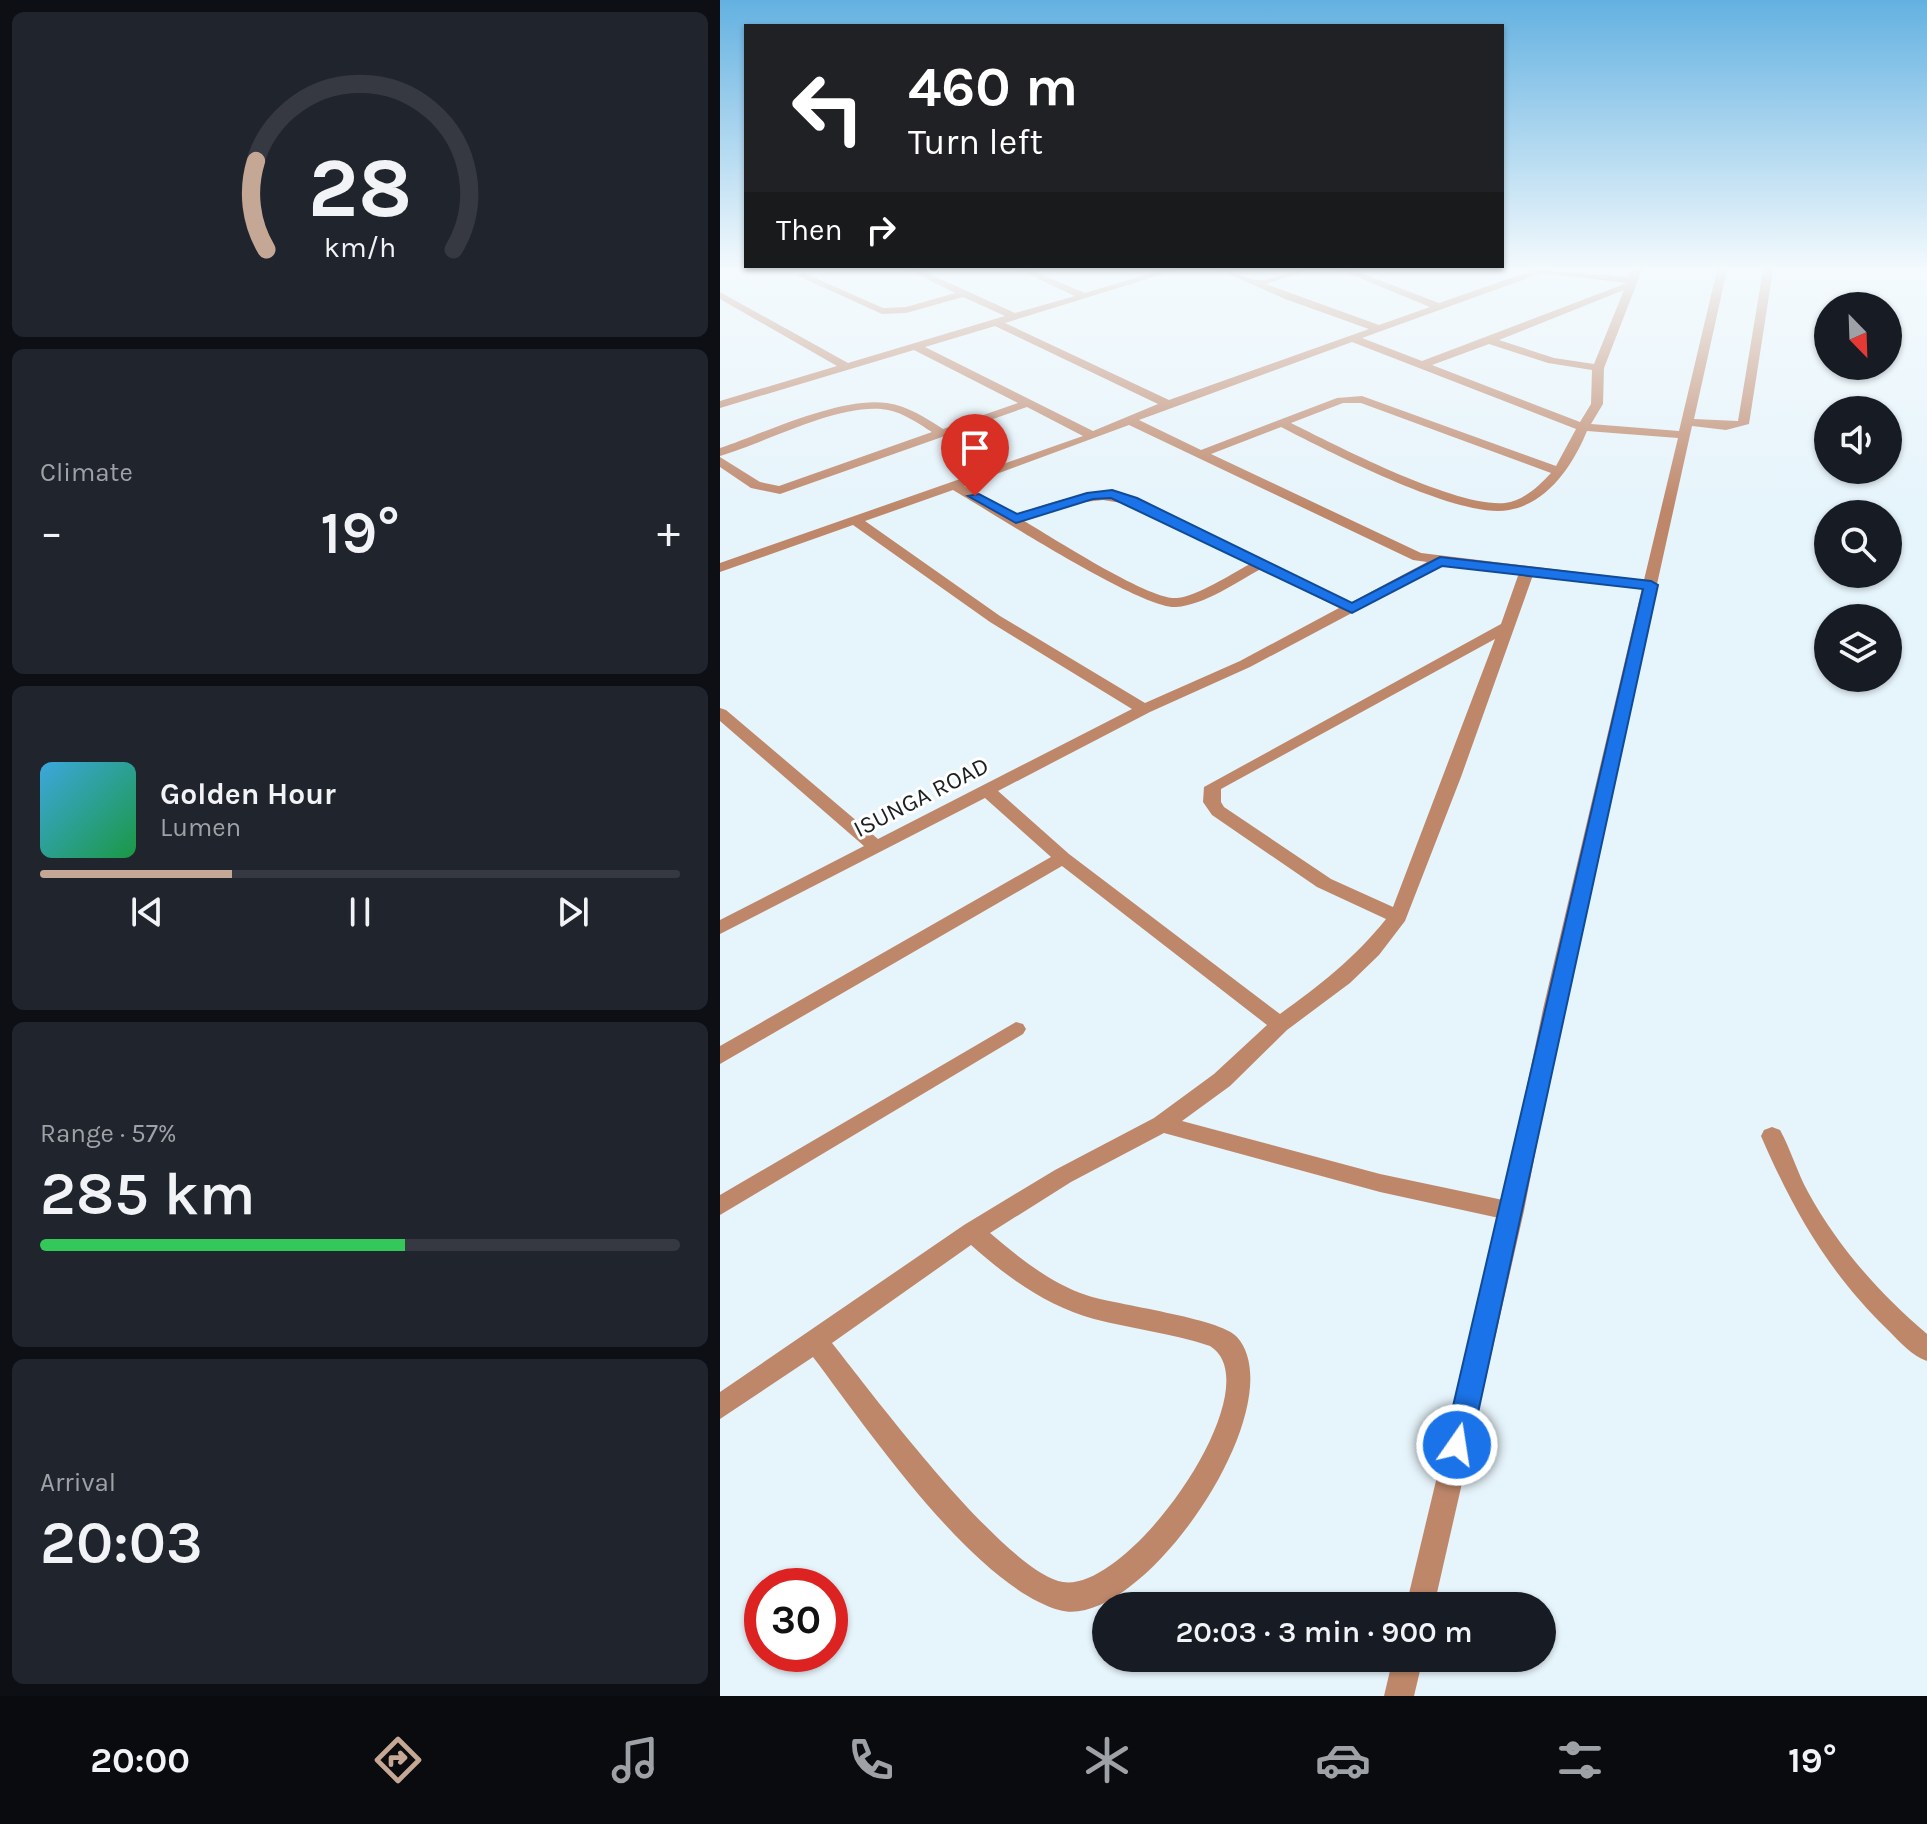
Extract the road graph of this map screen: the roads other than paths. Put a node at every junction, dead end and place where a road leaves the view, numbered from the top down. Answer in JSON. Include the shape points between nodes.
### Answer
{"nodes":[{"id":1,"x":815,"y":349,"type":"edge"},
{"id":2,"x":908,"y":349,"type":"edge"},
{"id":3,"x":920,"y":349,"type":"edge"},
{"id":4,"x":1052,"y":349,"type":"edge"},
{"id":5,"x":1322,"y":349,"type":"edge"},
{"id":6,"x":1383,"y":349,"type":"edge"},
{"id":7,"x":1464,"y":349,"type":"edge"},
{"id":8,"x":1516,"y":349,"type":"edge"},
{"id":9,"x":1605,"y":349,"type":"edge"},
{"id":10,"x":1704,"y":349,"type":"edge"},
{"id":11,"x":1755,"y":349,"type":"edge"},
{"id":12,"x":1424,"y":364,"type":"junction"},
{"id":13,"x":846,"y":367,"type":"junction"},
{"id":14,"x":1598,"y":368,"type":"junction"},
{"id":15,"x":1025,"y":404,"type":"junction"},
{"id":16,"x":1168,"y":404,"type":"junction"},
{"id":17,"x":720,"y":405,"type":"edge"},
{"id":18,"x":1129,"y":420,"type":"junction"},
{"id":19,"x":1279,"y":422,"type":"junction"},
{"id":20,"x":1583,"y":427,"type":"junction"},
{"id":21,"x":1686,"y":429,"type":"junction"},
{"id":22,"x":942,"y":433,"type":"junction"},
{"id":23,"x":1093,"y":436,"type":"junction"},
{"id":24,"x":720,"y":452,"type":"edge"},
{"id":25,"x":1201,"y":454,"type":"junction"},
{"id":26,"x":720,"y":461,"type":"edge"},
{"id":27,"x":1557,"y":471,"type":"junction"},
{"id":28,"x":954,"y":485,"type":"junction"},
{"id":29,"x":1016,"y":519,"type":"junction"},
{"id":30,"x":854,"y":520,"type":"junction"},
{"id":31,"x":1440,"y":561,"type":"junction"},
{"id":32,"x":1259,"y":565,"type":"junction"},
{"id":33,"x":720,"y":568,"type":"edge"},
{"id":34,"x":1527,"y":571,"type":"junction"},
{"id":35,"x":1651,"y":585,"type":"junction"},
{"id":36,"x":1352,"y":609,"type":"junction"},
{"id":37,"x":1506,"y":627,"type":"junction"},
{"id":38,"x":1144,"y":709,"type":"junction"},
{"id":39,"x":720,"y":713,"type":"edge"},
{"id":40,"x":986,"y":790,"type":"junction"},
{"id":41,"x":876,"y":847,"type":"junction"},
{"id":42,"x":1063,"y":858,"type":"junction"},
{"id":43,"x":1398,"y":917,"type":"junction"},
{"id":44,"x":722,"y":923,"type":"edge"},
{"id":45,"x":1280,"y":1025,"type":"junction"},
{"id":46,"x":1016,"y":1029,"type":"dead end"},
{"id":47,"x":720,"y":1056,"type":"edge"},
{"id":48,"x":1162,"y":1124,"type":"junction"},
{"id":49,"x":1772,"y":1136,"type":"dead end"},
{"id":50,"x":720,"y":1206,"type":"edge"},
{"id":51,"x":1512,"y":1211,"type":"junction"},
{"id":52,"x":972,"y":1232,"type":"junction"},
{"id":53,"x":817,"y":1343,"type":"junction"},
{"id":54,"x":1927,"y":1350,"type":"edge"},
{"id":55,"x":720,"y":1407,"type":"edge"},
{"id":56,"x":1423,"y":1592,"type":"edge"},
{"id":57,"x":1405,"y":1672,"type":"edge"},
{"id":58,"x":1399,"y":1696,"type":"edge"}],
"edges":[{"from":1,"to":13,"type":"street"},
{"from":2,"to":13,"type":"street"},
{"from":3,"to":15,"type":"street"},
{"from":4,"to":16,"type":"street"},
{"from":5,"to":16,"type":"street"},
{"from":6,"to":12,"type":"street"},
{"from":7,"to":12,"type":"street"},
{"from":8,"to":14,"type":"street"},
{"from":9,"to":14,"type":"street"},
{"from":10,"to":21,"type":"street"},
{"from":11,"to":21,"type":"street","via":[[1743,424]]},
{"from":12,"to":20,"type":"street"},
{"from":13,"to":17,"type":"street"},
{"from":14,"to":20,"type":"street","via":[[1597,404]]},
{"from":15,"to":22,"type":"street"},
{"from":15,"to":23,"type":"street"},
{"from":16,"to":18,"type":"street"},
{"from":18,"to":23,"type":"street"},
{"from":18,"to":25,"type":"street"},
{"from":19,"to":25,"type":"street"},
{"from":19,"to":27,"type":"street","via":[[1341,400],[1362,399]]},
{"from":19,"to":27,"type":"street","via":[[1339,452],[1474,505],[1506,507],[1524,501],[1545,488]]},
{"from":20,"to":21,"type":"street"},
{"from":20,"to":27,"type":"street"},
{"from":21,"to":35,"type":"street"},
{"from":22,"to":24,"type":"street","via":[[900,410],[874,405]]},
{"from":22,"to":26,"type":"street","via":[[780,490],[757,487]]},
{"from":23,"to":28,"type":"street"},
{"from":25,"to":31,"type":"street","via":[[1404,552]]},
{"from":28,"to":29,"type":"street"},
{"from":28,"to":30,"type":"street"},
{"from":29,"to":32,"type":"street","via":[[1112,494]]},
{"from":29,"to":32,"type":"street","via":[[1162,602],[1189,600]]},
{"from":30,"to":33,"type":"street"},
{"from":30,"to":38,"type":"street","via":[[995,619]]},
{"from":31,"to":34,"type":"street"},
{"from":31,"to":36,"type":"street","name":"ISUNGA ROAD"},
{"from":32,"to":36,"type":"street"},
{"from":34,"to":35,"type":"street"},
{"from":34,"to":37,"type":"street"},
{"from":35,"to":51,"type":"street"},
{"from":36,"to":38,"type":"street","name":"ISUNGA ROAD"},
{"from":37,"to":43,"type":"street"},
{"from":37,"to":43,"type":"street","via":[[1213,787],[1212,802],[1218,811],[1324,883]]},
{"from":38,"to":40,"type":"street","name":"ISUNGA ROAD"},
{"from":39,"to":41,"type":"street"},
{"from":40,"to":41,"type":"street","name":"ISUNGA ROAD"},
{"from":40,"to":42,"type":"street"},
{"from":41,"to":44,"type":"street","name":"ISUNGA ROAD"},
{"from":42,"to":45,"type":"street"},
{"from":42,"to":47,"type":"street"},
{"from":43,"to":45,"type":"street","via":[[1343,978]]},
{"from":45,"to":48,"type":"street","via":[[1222,1080]]},
{"from":46,"to":50,"type":"street"},
{"from":48,"to":51,"type":"street","via":[[1395,1188]]},
{"from":48,"to":52,"type":"street"},
{"from":49,"to":54,"type":"street","via":[[1800,1199],[1835,1253]]},
{"from":51,"to":56,"type":"street"},
{"from":52,"to":53,"type":"street"},
{"from":52,"to":53,"type":"street","via":[[1035,1282],[1076,1303],[1207,1333],[1227,1343],[1238,1361],[1238,1404],[1212,1469],[1169,1529],[1122,1577],[1089,1597],[1063,1597],[1027,1581],[977,1539]]},
{"from":53,"to":55,"type":"street"},
{"from":57,"to":58,"type":"street"}]}
